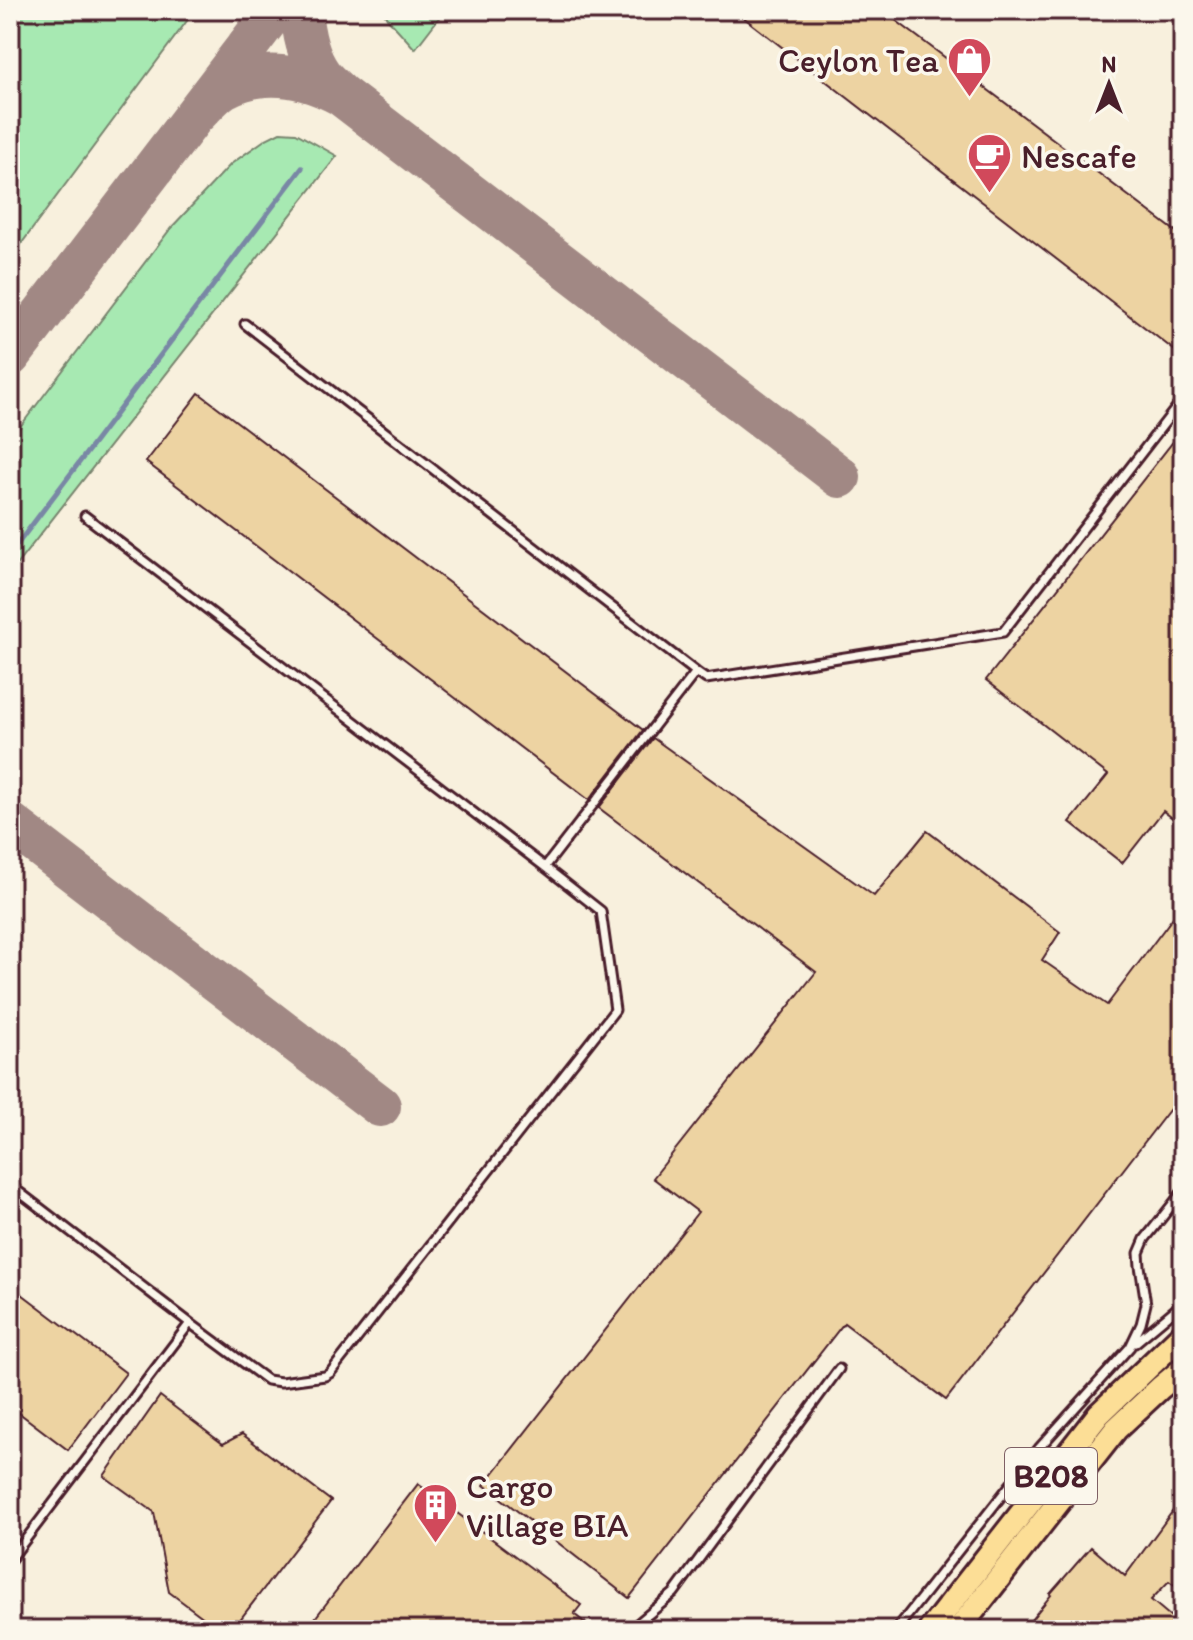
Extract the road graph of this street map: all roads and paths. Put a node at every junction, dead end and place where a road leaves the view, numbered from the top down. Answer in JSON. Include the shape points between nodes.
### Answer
{"nodes":[{"id":1,"x":245,"y":324,"type":"dead end"},
{"id":2,"x":1183,"y":399,"type":"edge"},
{"id":3,"x":85,"y":516,"type":"dead end"},
{"id":4,"x":696,"y":672,"type":"junction"},
{"id":5,"x":545,"y":867,"type":"junction"},
{"id":6,"x":10,"y":1185,"type":"edge"},
{"id":7,"x":1183,"y":1191,"type":"edge"},
{"id":8,"x":1183,"y":1303,"type":"edge"},
{"id":9,"x":190,"y":1323,"type":"junction"},
{"id":10,"x":1183,"y":1334,"type":"edge"},
{"id":11,"x":1130,"y":1347,"type":"junction"},
{"id":12,"x":839,"y":1369,"type":"dead end"},
{"id":13,"x":1183,"y":1369,"type":"edge"},
{"id":14,"x":10,"y":1560,"type":"edge"},
{"id":15,"x":630,"y":1630,"type":"edge"},
{"id":16,"x":896,"y":1630,"type":"edge"},
{"id":17,"x":930,"y":1630,"type":"edge"},
{"id":18,"x":958,"y":1630,"type":"edge"}],
"edges":[{"from":1,"to":4,"type":"lane"},
{"from":2,"to":4,"type":"lane","via":[[1003,632],[706,679]]},
{"from":3,"to":5,"type":"lane"},
{"from":4,"to":5,"type":"lane"},
{"from":5,"to":9,"type":"lane","via":[[601,911],[615,1010],[330,1373],[267,1380]]},
{"from":6,"to":9,"type":"lane"},
{"from":7,"to":11,"type":"lane","via":[[1139,1253],[1146,1304]]},
{"from":8,"to":11,"type":"lane"},
{"from":9,"to":14,"type":"lane"},
{"from":10,"to":17,"type":"main road","number":"B208","via":[[1099,1414]]},
{"from":11,"to":16,"type":"lane","via":[[1040,1447]]},
{"from":12,"to":15,"type":"lane","via":[[674,1593]]},
{"from":13,"to":18,"type":"main road","number":"B208","via":[[1116,1429]]}]}
